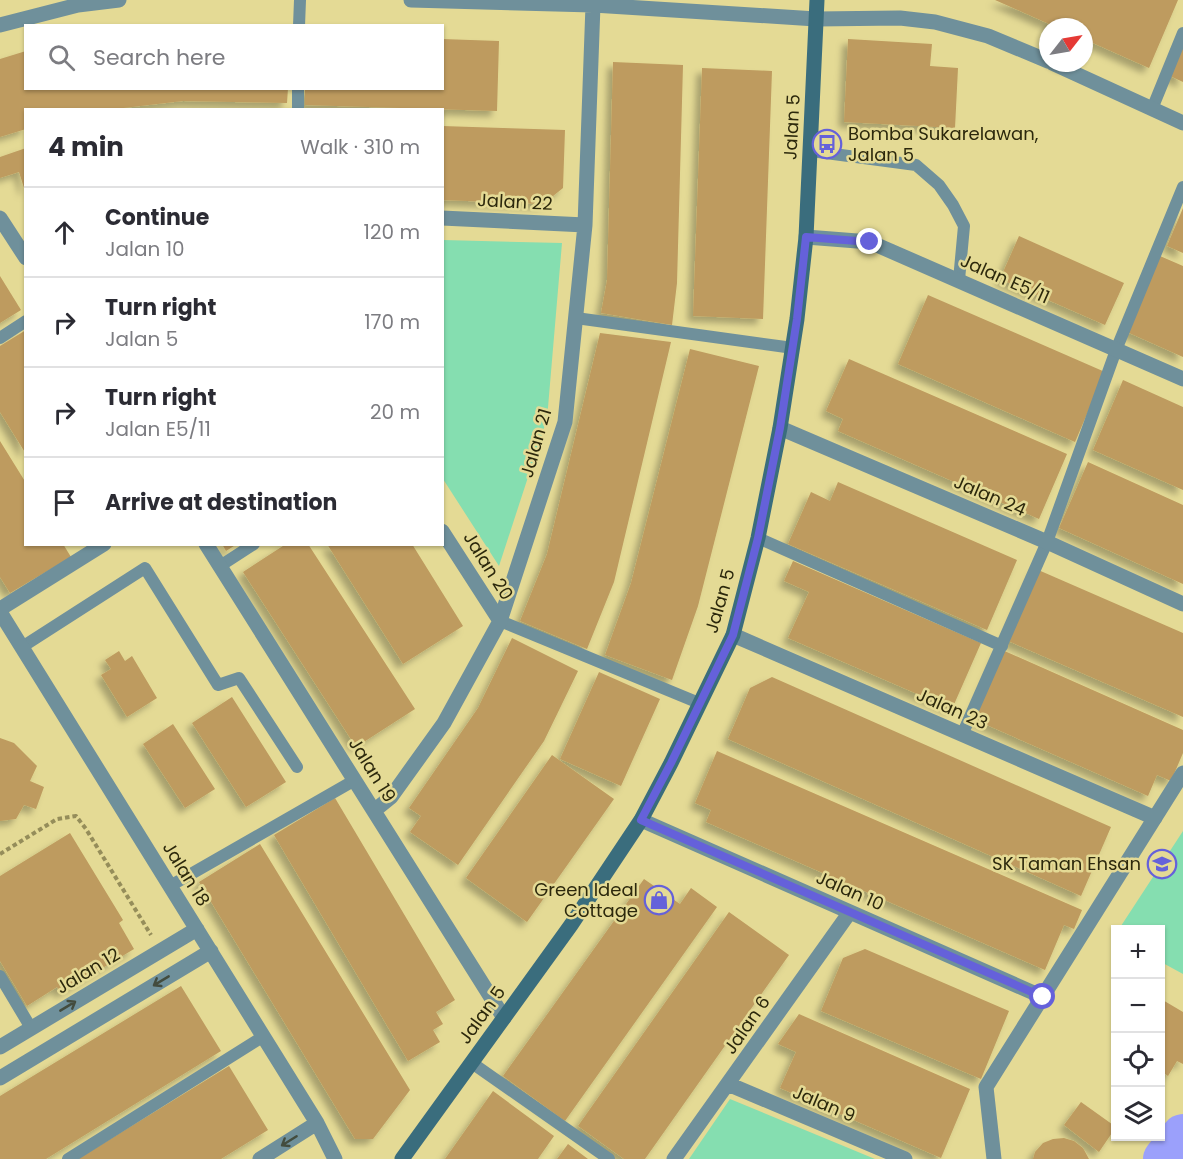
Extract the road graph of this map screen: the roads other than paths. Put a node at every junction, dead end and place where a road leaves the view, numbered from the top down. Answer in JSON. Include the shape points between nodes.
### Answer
{"nodes":[{"id":1,"x":119,"y":0,"type":"edge"},
{"id":2,"x":300,"y":0,"type":"edge"},
{"id":3,"x":411,"y":0,"type":"edge"},
{"id":4,"x":817,"y":0,"type":"edge"},
{"id":5,"x":511,"y":1,"type":"edge"},
{"id":6,"x":593,"y":5,"type":"junction"},
{"id":7,"x":816,"y":19,"type":"junction"},
{"id":8,"x":299,"y":24,"type":"edge"},
{"id":9,"x":0,"y":25,"type":"edge"},
{"id":10,"x":1183,"y":33,"type":"edge"},
{"id":11,"x":1039,"y":57,"type":"edge"},
{"id":12,"x":1072,"y":72,"type":"edge"},
{"id":13,"x":298,"y":90,"type":"edge"},
{"id":14,"x":298,"y":108,"type":"edge"},
{"id":15,"x":1152,"y":109,"type":"junction"},
{"id":16,"x":1183,"y":123,"type":"edge"},
{"id":17,"x":811,"y":151,"type":"junction"},
{"id":18,"x":1183,"y":188,"type":"edge"},
{"id":19,"x":0,"y":218,"type":"edge"},
{"id":20,"x":444,"y":218,"type":"edge"},
{"id":21,"x":585,"y":225,"type":"junction"},
{"id":22,"x":806,"y":237,"type":"junction"},
{"id":23,"x":24,"y":254,"type":"edge"},
{"id":24,"x":960,"y":280,"type":"junction"},
{"id":25,"x":576,"y":318,"type":"junction"},
{"id":26,"x":24,"y":322,"type":"edge"},
{"id":27,"x":0,"y":338,"type":"edge"},
{"id":28,"x":793,"y":348,"type":"junction"},
{"id":29,"x":1116,"y":350,"type":"junction"},
{"id":30,"x":1183,"y":379,"type":"edge"},
{"id":31,"x":780,"y":428,"type":"junction"},
{"id":32,"x":444,"y":534,"type":"edge"},
{"id":33,"x":758,"y":538,"type":"junction"},
{"id":34,"x":1047,"y":542,"type":"junction"},
{"id":35,"x":101,"y":546,"type":"edge"},
{"id":36,"x":208,"y":546,"type":"edge"},
{"id":37,"x":251,"y":546,"type":"edge"},
{"id":38,"x":220,"y":566,"type":"junction"},
{"id":39,"x":1183,"y":604,"type":"edge"},
{"id":40,"x":0,"y":610,"type":"edge"},
{"id":41,"x":500,"y":621,"type":"junction"},
{"id":42,"x":733,"y":635,"type":"junction"},
{"id":43,"x":1002,"y":646,"type":"junction"},
{"id":44,"x":22,"y":647,"type":"junction"},
{"id":45,"x":699,"y":703,"type":"junction"},
{"id":46,"x":962,"y":735,"type":"junction"},
{"id":47,"x":297,"y":767,"type":"dead end"},
{"id":48,"x":1183,"y":773,"type":"edge"},
{"id":49,"x":355,"y":780,"type":"junction"},
{"id":50,"x":375,"y":810,"type":"junction"},
{"id":51,"x":1155,"y":818,"type":"junction"},
{"id":52,"x":641,"y":820,"type":"junction"},
{"id":53,"x":170,"y":886,"type":"junction"},
{"id":54,"x":850,"y":912,"type":"junction"},
{"id":55,"x":197,"y":929,"type":"junction"},
{"id":56,"x":211,"y":951,"type":"junction"},
{"id":57,"x":0,"y":976,"type":"edge"},
{"id":58,"x":1043,"y":997,"type":"junction"},
{"id":59,"x":504,"y":1018,"type":"junction"},
{"id":60,"x":31,"y":1028,"type":"junction"},
{"id":61,"x":264,"y":1036,"type":"junction"},
{"id":62,"x":0,"y":1047,"type":"edge"},
{"id":63,"x":472,"y":1063,"type":"junction"},
{"id":64,"x":0,"y":1078,"type":"edge"},
{"id":65,"x":728,"y":1084,"type":"junction"},
{"id":66,"x":317,"y":1123,"type":"junction"},
{"id":67,"x":68,"y":1159,"type":"edge"},
{"id":68,"x":260,"y":1159,"type":"edge"},
{"id":69,"x":335,"y":1159,"type":"edge"},
{"id":70,"x":402,"y":1159,"type":"edge"},
{"id":71,"x":609,"y":1159,"type":"edge"},
{"id":72,"x":674,"y":1159,"type":"edge"},
{"id":73,"x":906,"y":1159,"type":"edge"},
{"id":74,"x":994,"y":1159,"type":"edge"}],
"edges":[{"from":1,"to":9,"type":"street","via":[[78,5]]},
{"from":2,"to":8,"type":"lane"},
{"from":3,"to":5,"type":"street"},
{"from":4,"to":7,"type":"street","name":"Jalan 5"},
{"from":5,"to":6,"type":"street"},
{"from":6,"to":7,"type":"street"},
{"from":6,"to":21,"type":"street","name":"Jalan 21"},
{"from":7,"to":11,"type":"street","via":[[900,18],[934,22],[988,36]]},
{"from":7,"to":17,"type":"street","name":"Jalan 5"},
{"from":10,"to":15,"type":"lane"},
{"from":12,"to":15,"type":"street"},
{"from":13,"to":14,"type":"lane"},
{"from":15,"to":16,"type":"street"},
{"from":17,"to":22,"type":"street","name":"Jalan 5"},
{"from":17,"to":24,"type":"lane","via":[[916,165],[939,185],[964,226]]},
{"from":18,"to":29,"type":"lane"},
{"from":19,"to":23,"type":"street"},
{"from":20,"to":21,"type":"street","name":"Jalan 22"},
{"from":21,"to":25,"type":"street","name":"Jalan 21"},
{"from":22,"to":24,"type":"street","name":"Jalan E5/11","via":[[870,242]]},
{"from":22,"to":28,"type":"street","name":"Jalan 5"},
{"from":24,"to":29,"type":"street","name":"Jalan E5/11"},
{"from":25,"to":28,"type":"lane"},
{"from":25,"to":41,"type":"street","name":"Jalan 21","via":[[565,422]]},
{"from":26,"to":27,"type":"lane"},
{"from":28,"to":31,"type":"street","name":"Jalan 5"},
{"from":29,"to":30,"type":"street","name":"Jalan E5/11"},
{"from":29,"to":34,"type":"lane"},
{"from":31,"to":33,"type":"street","name":"Jalan 5"},
{"from":31,"to":34,"type":"street","name":"Jalan 24"},
{"from":32,"to":41,"type":"street","name":"Jalan 20"},
{"from":33,"to":42,"type":"street","name":"Jalan 5"},
{"from":33,"to":43,"type":"lane"},
{"from":34,"to":39,"type":"street","name":"Jalan 24"},
{"from":34,"to":43,"type":"lane"},
{"from":35,"to":40,"type":"street"},
{"from":36,"to":38,"type":"street","name":"Jalan 19"},
{"from":37,"to":38,"type":"lane"},
{"from":38,"to":49,"type":"street","name":"Jalan 19"},
{"from":40,"to":44,"type":"street","name":"Jalan 18"},
{"from":41,"to":45,"type":"lane"},
{"from":41,"to":50,"type":"street","name":"Jalan 21","via":[[444,723],[391,797]]},
{"from":42,"to":45,"type":"street","name":"Jalan 5"},
{"from":42,"to":46,"type":"street","name":"Jalan 23"},
{"from":43,"to":46,"type":"lane"},
{"from":44,"to":47,"type":"lane","via":[[145,568],[218,685],[238,678]]},
{"from":44,"to":53,"type":"street","name":"Jalan 18"},
{"from":45,"to":52,"type":"street","name":"Jalan 5"},
{"from":46,"to":51,"type":"street","name":"Jalan 23"},
{"from":48,"to":51,"type":"street"},
{"from":49,"to":50,"type":"street","name":"Jalan 19"},
{"from":49,"to":53,"type":"lane"},
{"from":50,"to":59,"type":"street","name":"Jalan 19"},
{"from":51,"to":58,"type":"street"},
{"from":52,"to":54,"type":"street","name":"Jalan 10"},
{"from":52,"to":59,"type":"street","name":"Jalan 5"},
{"from":53,"to":55,"type":"street","name":"Jalan 18"},
{"from":54,"to":58,"type":"street","name":"Jalan 10"},
{"from":54,"to":65,"type":"street","name":"Jalan 6"},
{"from":55,"to":56,"type":"street","name":"Jalan 18"},
{"from":60,"to":55,"type":"street","name":"Jalan 12","one_way":true},
{"from":56,"to":61,"type":"street","name":"Jalan 18"},
{"from":56,"to":64,"type":"street","one_way":true},
{"from":57,"to":60,"type":"lane"},
{"from":58,"to":74,"type":"street","via":[[986,1087]]},
{"from":59,"to":63,"type":"street","name":"Jalan 5"},
{"from":60,"to":62,"type":"street","name":"Jalan 12"},
{"from":61,"to":66,"type":"street","name":"Jalan 18"},
{"from":61,"to":67,"type":"lane"},
{"from":63,"to":70,"type":"street","name":"Jalan 5"},
{"from":63,"to":71,"type":"lane"},
{"from":65,"to":72,"type":"street","name":"Jalan 6"},
{"from":65,"to":73,"type":"street","name":"Jalan 9"},
{"from":66,"to":68,"type":"street","one_way":true},
{"from":66,"to":69,"type":"street","name":"Jalan 18"}]}
